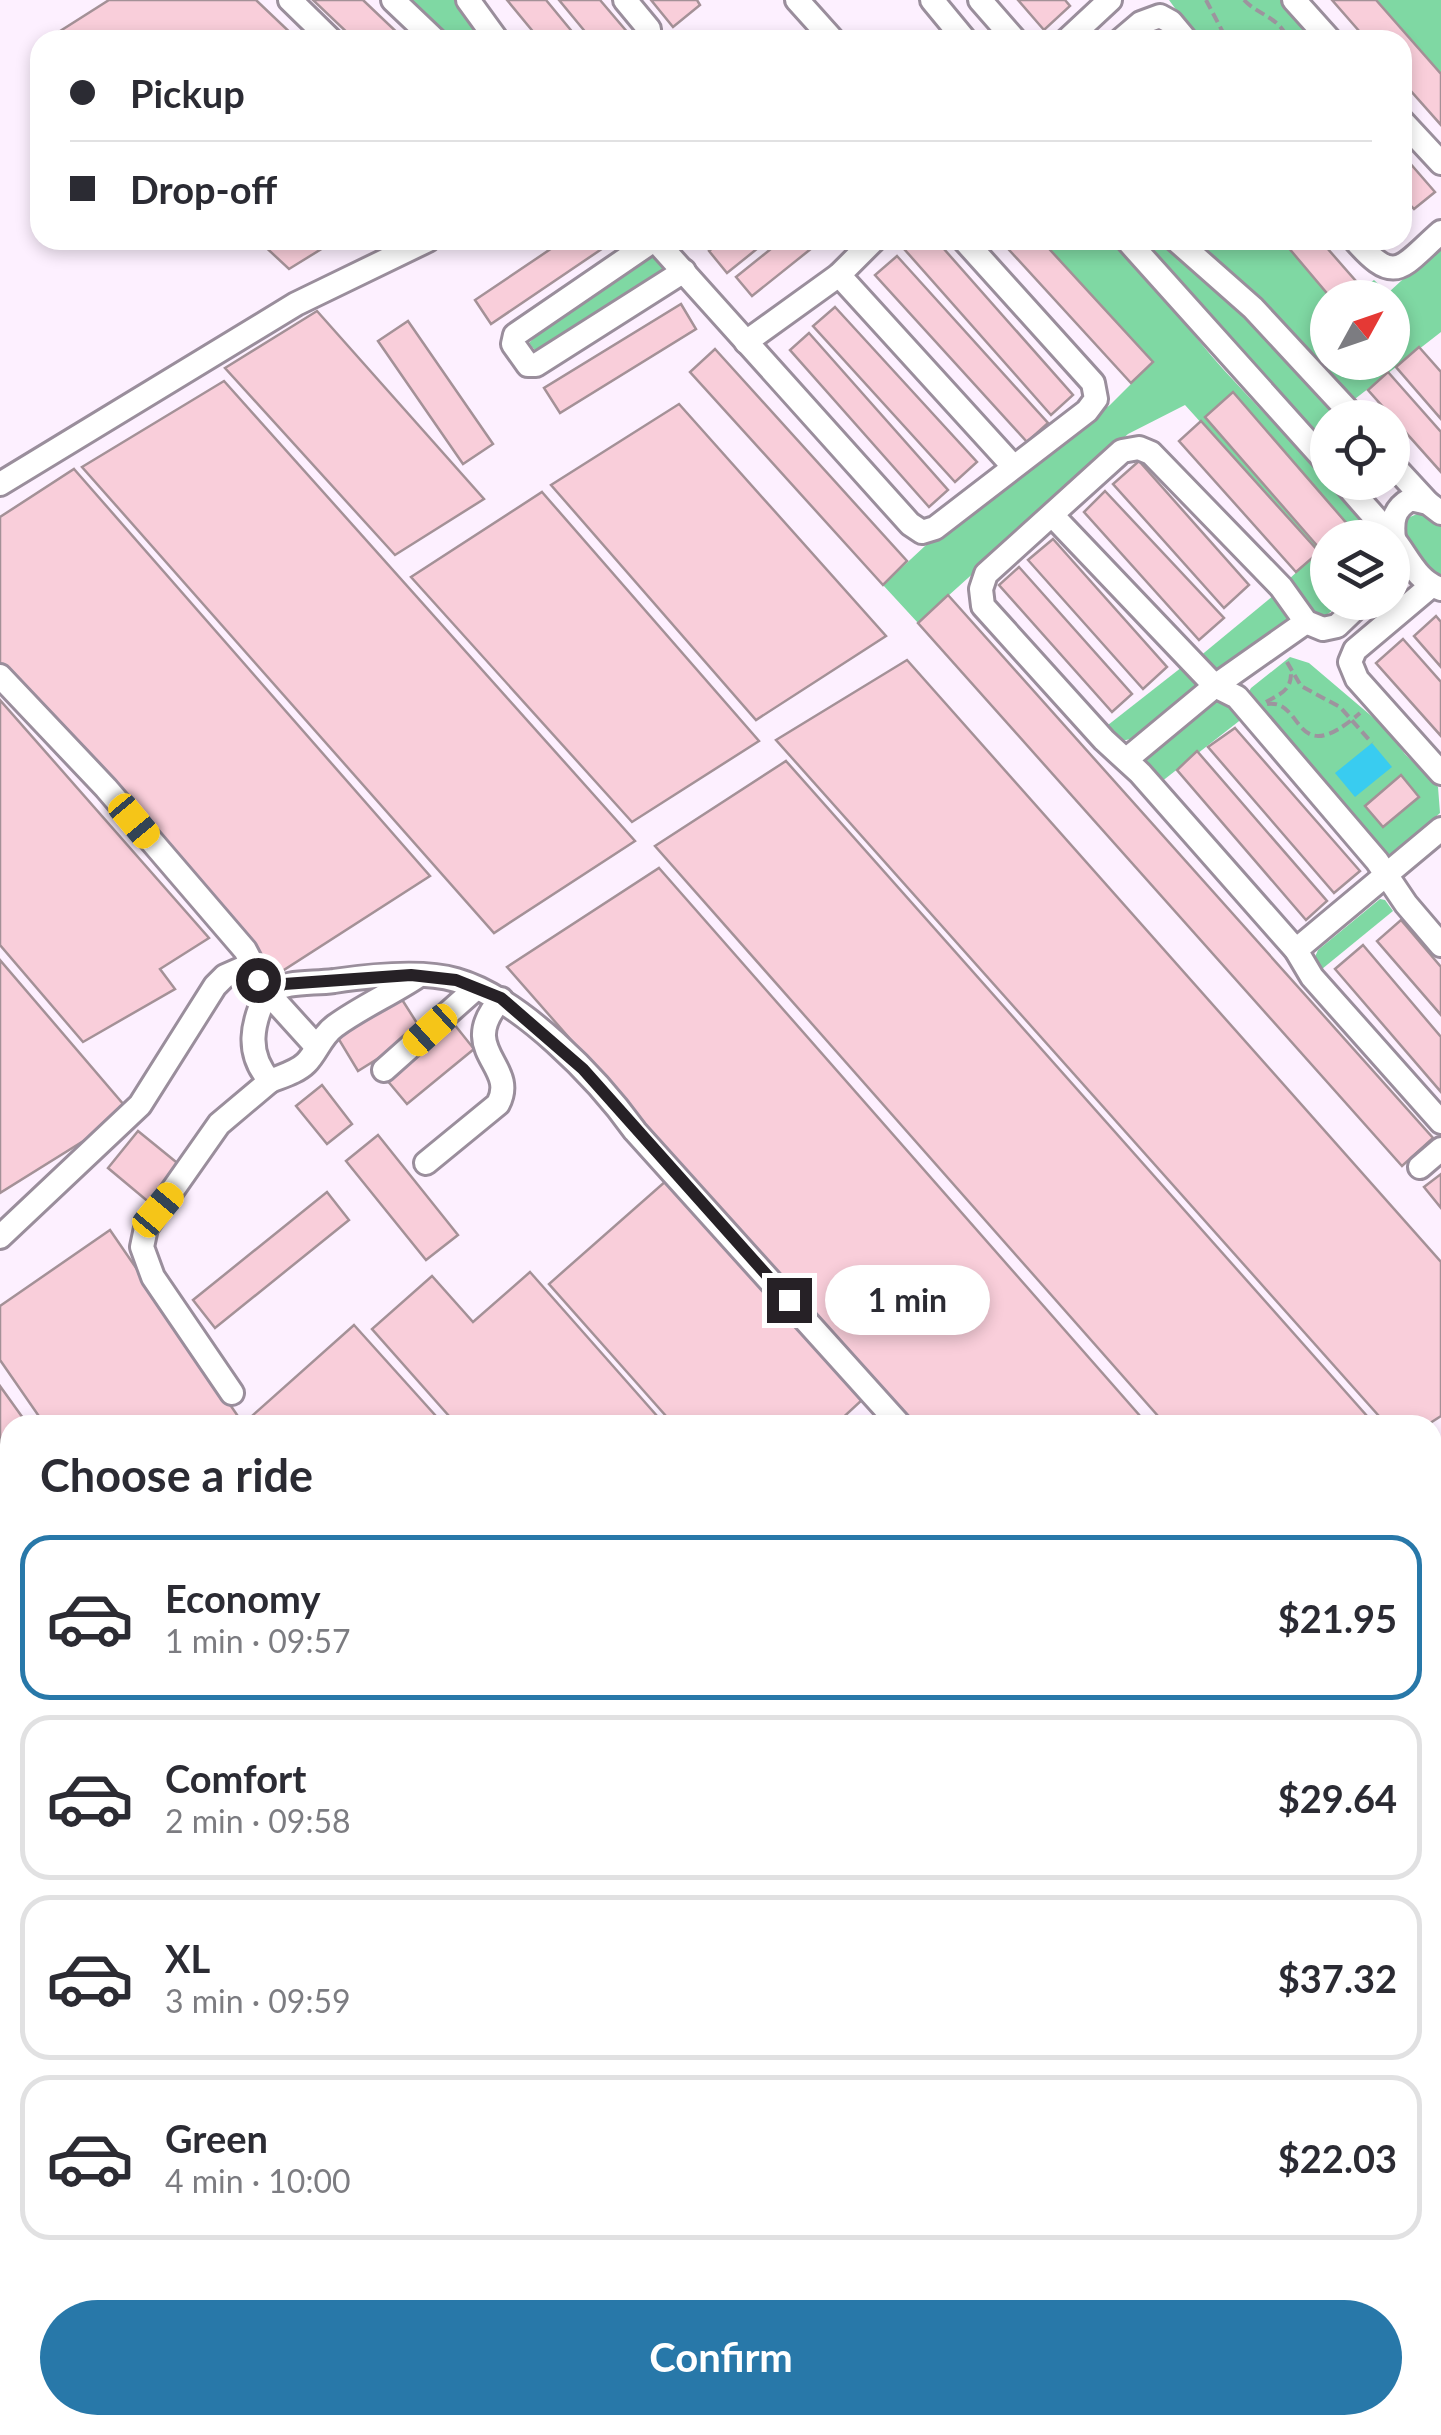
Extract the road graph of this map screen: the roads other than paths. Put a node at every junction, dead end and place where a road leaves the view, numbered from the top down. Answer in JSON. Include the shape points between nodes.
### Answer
{"nodes":[{"id":1,"x":290,"y":0,"type":"edge"},
{"id":2,"x":393,"y":0,"type":"edge"},
{"id":3,"x":468,"y":0,"type":"edge"},
{"id":4,"x":625,"y":0,"type":"edge"},
{"id":5,"x":798,"y":0,"type":"edge"},
{"id":6,"x":932,"y":0,"type":"edge"},
{"id":7,"x":980,"y":0,"type":"edge"},
{"id":8,"x":1110,"y":0,"type":"edge"},
{"id":9,"x":1294,"y":0,"type":"edge"},
{"id":10,"x":650,"y":29,"type":"dead end"},
{"id":11,"x":322,"y":30,"type":"edge"},
{"id":12,"x":424,"y":30,"type":"edge"},
{"id":13,"x":490,"y":30,"type":"edge"},
{"id":14,"x":824,"y":30,"type":"edge"},
{"id":15,"x":957,"y":30,"type":"edge"},
{"id":16,"x":1006,"y":30,"type":"edge"},
{"id":17,"x":1078,"y":30,"type":"edge"},
{"id":18,"x":1133,"y":30,"type":"edge"},
{"id":19,"x":1178,"y":30,"type":"edge"},
{"id":20,"x":1321,"y":30,"type":"edge"},
{"id":21,"x":1412,"y":132,"type":"edge"},
{"id":22,"x":1441,"y":163,"type":"edge"},
{"id":23,"x":1441,"y":232,"type":"edge"},
{"id":24,"x":407,"y":250,"type":"edge"},
{"id":25,"x":864,"y":250,"type":"edge"},
{"id":26,"x":973,"y":250,"type":"edge"},
{"id":27,"x":1136,"y":250,"type":"edge"},
{"id":28,"x":1187,"y":250,"type":"edge"},
{"id":29,"x":1363,"y":250,"type":"edge"},
{"id":30,"x":666,"y":252,"type":"edge"},
{"id":31,"x":839,"y":275,"type":"junction"},
{"id":32,"x":746,"y":342,"type":"junction"},
{"id":33,"x":1338,"y":400,"type":"edge"},
{"id":34,"x":1310,"y":444,"type":"edge"},
{"id":35,"x":1014,"y":466,"type":"junction"},
{"id":36,"x":1410,"y":483,"type":"edge"},
{"id":37,"x":0,"y":484,"type":"edge"},
{"id":38,"x":1360,"y":500,"type":"edge"},
{"id":39,"x":1434,"y":508,"type":"edge"},
{"id":40,"x":1053,"y":516,"type":"junction"},
{"id":41,"x":1377,"y":520,"type":"edge"},
{"id":42,"x":1394,"y":520,"type":"edge"},
{"id":43,"x":1410,"y":573,"type":"edge"},
{"id":44,"x":1436,"y":588,"type":"edge"},
{"id":45,"x":1343,"y":620,"type":"edge"},
{"id":46,"x":1306,"y":622,"type":"junction"},
{"id":47,"x":0,"y":676,"type":"edge"},
{"id":48,"x":1215,"y":686,"type":"junction"},
{"id":49,"x":1128,"y":759,"type":"junction"},
{"id":50,"x":1441,"y":773,"type":"edge"},
{"id":51,"x":1441,"y":829,"type":"edge"},
{"id":52,"x":1386,"y":873,"type":"junction"},
{"id":53,"x":1441,"y":945,"type":"edge"},
{"id":54,"x":1296,"y":950,"type":"junction"},
{"id":55,"x":250,"y":964,"type":"junction"},
{"id":56,"x":418,"y":976,"type":"junction"},
{"id":57,"x":474,"y":990,"type":"junction"},
{"id":58,"x":266,"y":992,"type":"junction"},
{"id":59,"x":501,"y":998,"type":"junction"},
{"id":60,"x":316,"y":1046,"type":"junction"},
{"id":61,"x":384,"y":1070,"type":"dead end"},
{"id":62,"x":270,"y":1081,"type":"junction"},
{"id":63,"x":1441,"y":1122,"type":"edge"},
{"id":64,"x":1441,"y":1149,"type":"edge"},
{"id":65,"x":426,"y":1163,"type":"dead end"},
{"id":66,"x":1420,"y":1167,"type":"dead end"},
{"id":67,"x":0,"y":1237,"type":"edge"},
{"id":68,"x":232,"y":1393,"type":"dead end"},
{"id":69,"x":891,"y":1415,"type":"edge"}],
"edges":[{"from":1,"to":11,"type":"street"},
{"from":2,"to":12,"type":"street"},
{"from":3,"to":13,"type":"street"},
{"from":4,"to":10,"type":"street"},
{"from":5,"to":14,"type":"street"},
{"from":6,"to":15,"type":"street"},
{"from":7,"to":16,"type":"street"},
{"from":8,"to":17,"type":"street"},
{"from":9,"to":20,"type":"street"},
{"from":18,"to":19,"type":"street","via":[[1160,16]]},
{"from":21,"to":22,"type":"street"},
{"from":23,"to":29,"type":"street","via":[[1402,267],[1389,270]]},
{"from":24,"to":37,"type":"street","via":[[296,304]]},
{"from":25,"to":31,"type":"street"},
{"from":26,"to":35,"type":"street","via":[[1093,383],[1096,399],[1087,411]]},
{"from":27,"to":34,"type":"street"},
{"from":28,"to":33,"type":"street","via":[[1253,308]]},
{"from":30,"to":30,"type":"street","via":[[515,335],[513,344],[528,365],[536,365]]},
{"from":30,"to":32,"type":"street"},
{"from":31,"to":32,"type":"street"},
{"from":31,"to":35,"type":"street"},
{"from":32,"to":35,"type":"street","via":[[922,532]]},
{"from":36,"to":39,"type":"street"},
{"from":38,"to":41,"type":"street"},
{"from":39,"to":42,"type":"street","via":[[1411,499]]},
{"from":40,"to":46,"type":"street","via":[[1122,451],[1151,453],[1281,587]]},
{"from":40,"to":48,"type":"street"},
{"from":40,"to":49,"type":"street","via":[[986,574],[983,606]]},
{"from":43,"to":44,"type":"street"},
{"from":44,"to":50,"type":"street","via":[[1355,650],[1350,662],[1357,679]]},
{"from":45,"to":46,"type":"street","via":[[1324,629]]},
{"from":46,"to":48,"type":"street"},
{"from":47,"to":55,"type":"street","via":[[106,788],[246,950]]},
{"from":48,"to":49,"type":"street"},
{"from":48,"to":52,"type":"street","via":[[1237,697]]},
{"from":49,"to":54,"type":"street"},
{"from":51,"to":52,"type":"street"},
{"from":52,"to":53,"type":"street"},
{"from":52,"to":54,"type":"street"},
{"from":54,"to":63,"type":"street","via":[[1312,977]]},
{"from":55,"to":58,"type":"street"},
{"from":55,"to":67,"type":"street","via":[[214,986],[140,1105]]},
{"from":56,"to":57,"type":"street","via":[[456,980]]},
{"from":56,"to":58,"type":"street","via":[[284,984]]},
{"from":56,"to":60,"type":"street","via":[[351,1014]]},
{"from":57,"to":59,"type":"street"},
{"from":57,"to":61,"type":"street"},
{"from":58,"to":60,"type":"street"},
{"from":58,"to":62,"type":"street","via":[[251,1034]]},
{"from":59,"to":65,"type":"street","via":[[486,1016],[484,1034],[504,1093]]},
{"from":59,"to":69,"type":"street","via":[[612,1100]]},
{"from":60,"to":62,"type":"street","via":[[300,1068]]},
{"from":62,"to":68,"type":"street","via":[[218,1124],[146,1228],[142,1247],[153,1276]]},
{"from":64,"to":66,"type":"street"}]}
